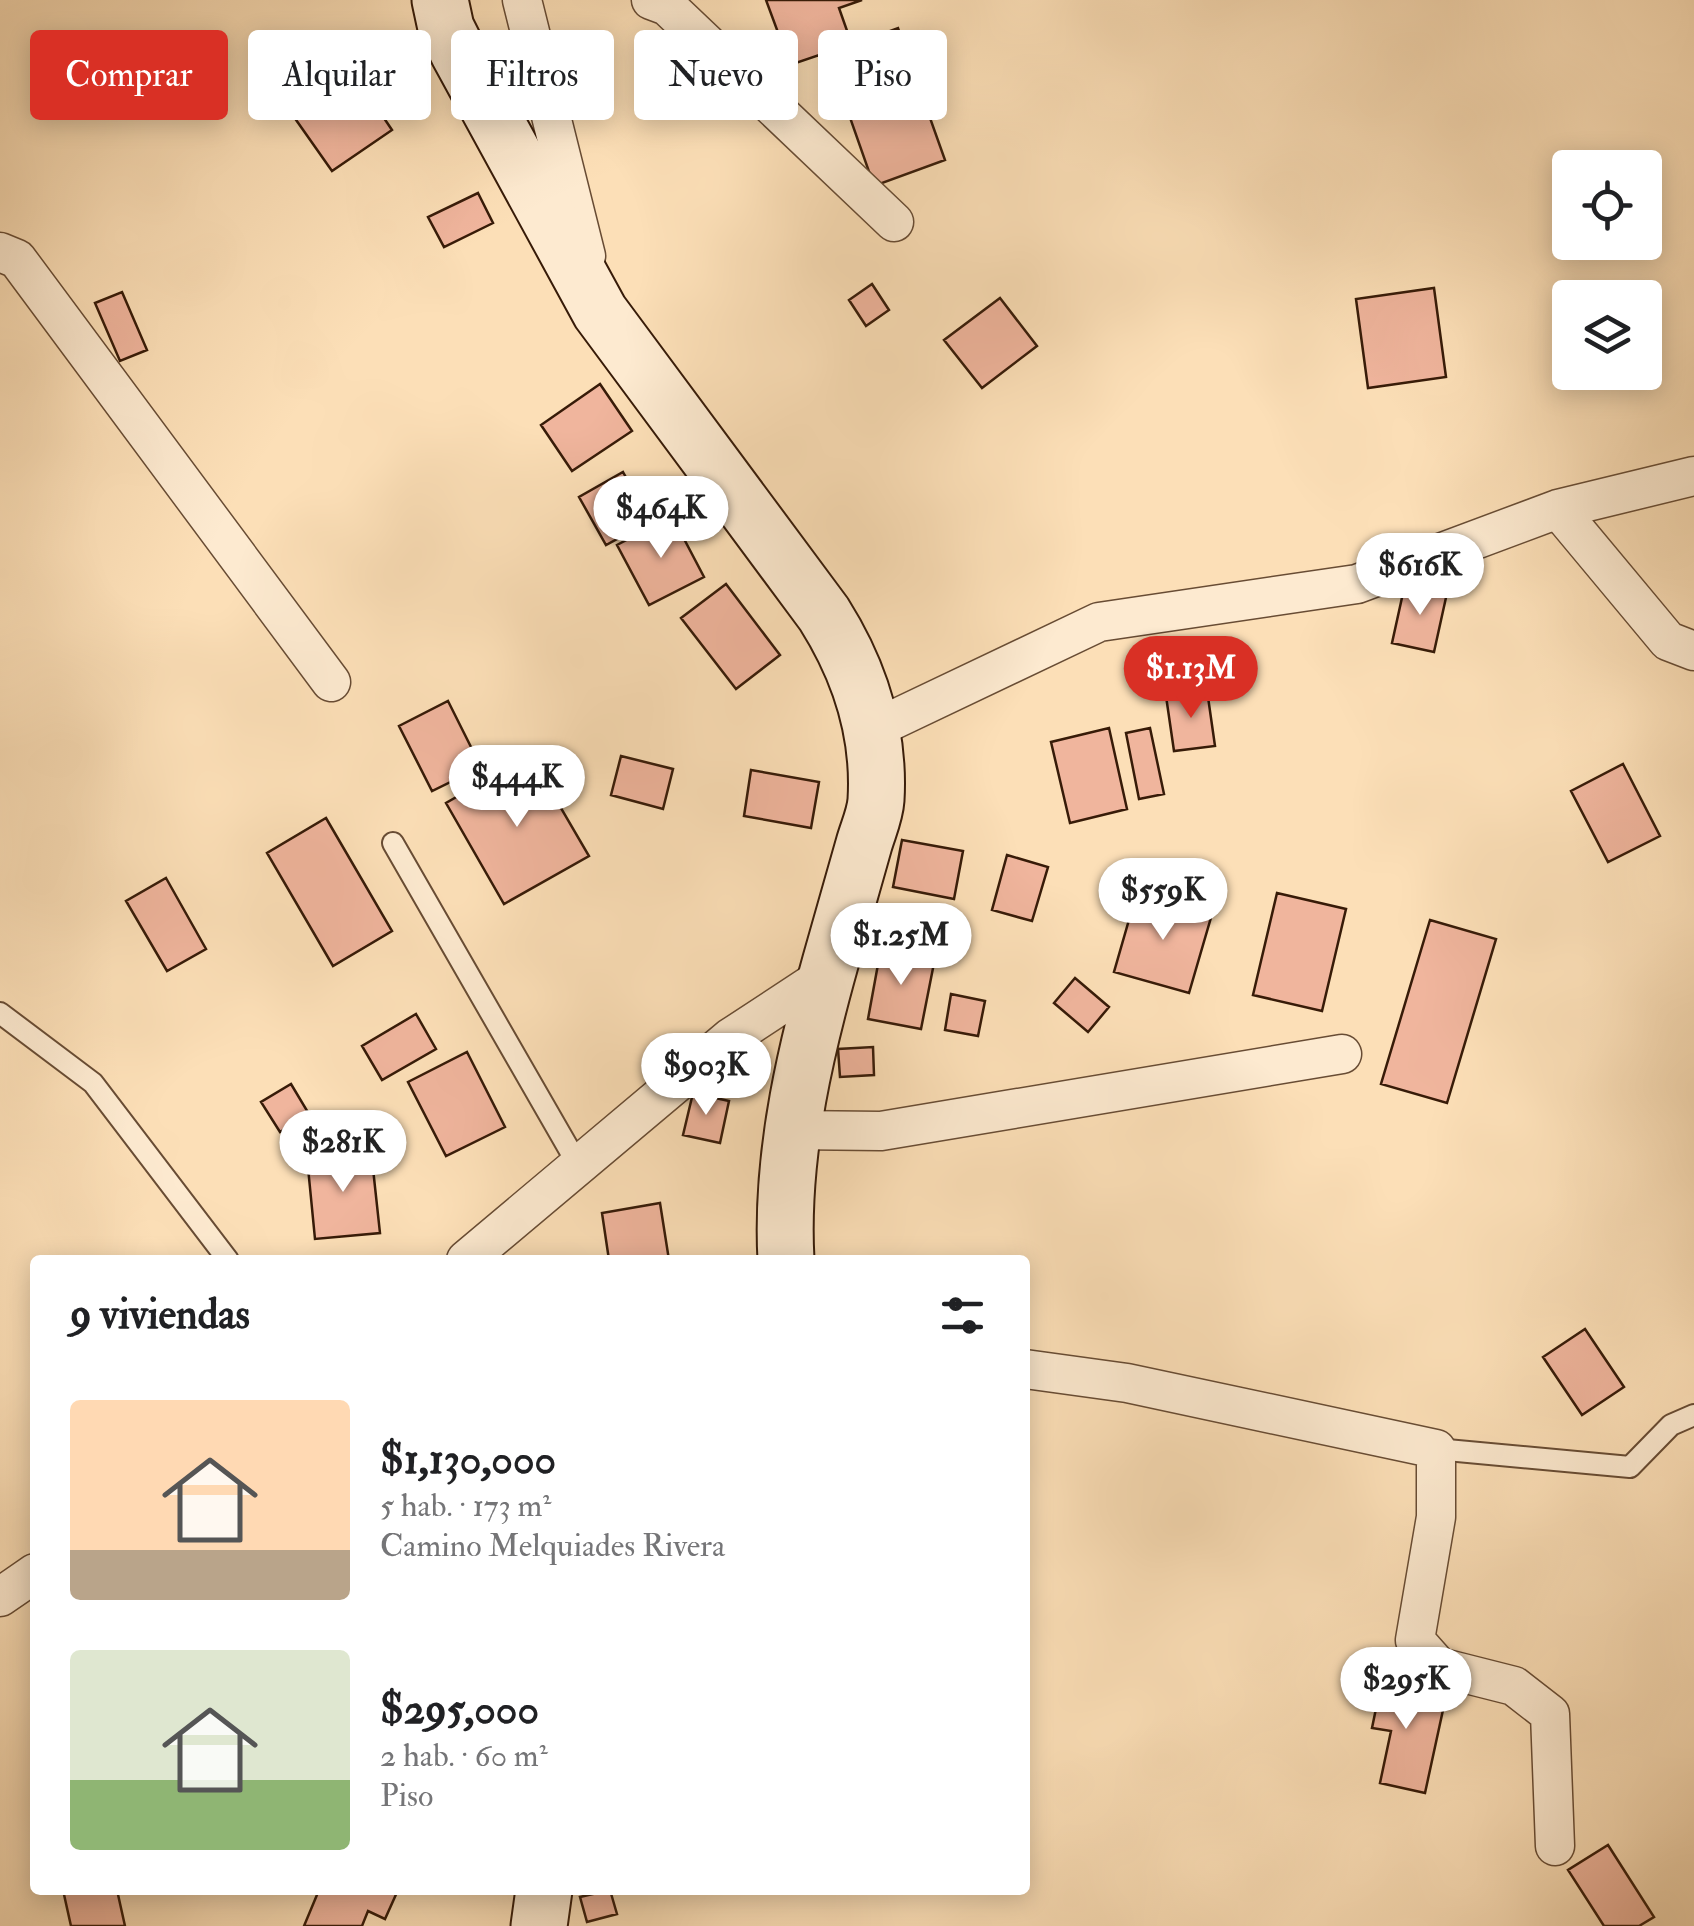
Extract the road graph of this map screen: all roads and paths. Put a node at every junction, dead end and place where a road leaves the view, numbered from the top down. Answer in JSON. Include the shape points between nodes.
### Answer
{"nodes":[{"id":1,"x":440,"y":0,"type":"edge"},
{"id":2,"x":522,"y":0,"type":"edge"},
{"id":3,"x":651,"y":0,"type":"edge"},
{"id":4,"x":894,"y":222,"type":"dead end"},
{"id":5,"x":0,"y":252,"type":"edge"},
{"id":6,"x":600,"y":312,"type":"junction"},
{"id":7,"x":1694,"y":476,"type":"edge"},
{"id":8,"x":1558,"y":509,"type":"junction"},
{"id":9,"x":1694,"y":651,"type":"edge"},
{"id":10,"x":331,"y":682,"type":"dead end"},
{"id":11,"x":872,"y":730,"type":"junction"},
{"id":12,"x":393,"y":843,"type":"dead end"},
{"id":13,"x":826,"y":975,"type":"junction"},
{"id":14,"x":0,"y":1013,"type":"edge"},
{"id":15,"x":1342,"y":1054,"type":"dead end"},
{"id":16,"x":791,"y":1130,"type":"junction"},
{"id":17,"x":577,"y":1164,"type":"junction"},
{"id":18,"x":224,"y":1255,"type":"edge"},
{"id":19,"x":472,"y":1255,"type":"edge"},
{"id":20,"x":786,"y":1255,"type":"edge"},
{"id":21,"x":1030,"y":1370,"type":"edge"},
{"id":22,"x":1694,"y":1415,"type":"edge"},
{"id":23,"x":1436,"y":1449,"type":"junction"},
{"id":24,"x":30,"y":1576,"type":"edge"},
{"id":25,"x":0,"y":1597,"type":"edge"},
{"id":26,"x":1555,"y":1846,"type":"dead end"},
{"id":27,"x":543,"y":1895,"type":"edge"},
{"id":28,"x":539,"y":1926,"type":"edge"}],
"edges":[{"from":1,"to":6,"type":"main road","via":[[458,52]]},
{"from":2,"to":6,"type":"street"},
{"from":3,"to":4,"type":"street","via":[[667,6]]},
{"from":5,"to":10,"type":"street","via":[[17,259]]},
{"from":6,"to":11,"type":"main road","via":[[824,614],[845,647]]},
{"from":7,"to":8,"type":"street"},
{"from":8,"to":9,"type":"street","via":[[1668,641]]},
{"from":8,"to":11,"type":"street","via":[[1357,584],[1098,622]]},
{"from":11,"to":13,"type":"main road","via":[[876,805]]},
{"from":12,"to":17,"type":"lane"},
{"from":13,"to":16,"type":"main road"},
{"from":13,"to":17,"type":"street","via":[[730,1038]]},
{"from":14,"to":18,"type":"lane","via":[[93,1084]]},
{"from":15,"to":16,"type":"street","via":[[881,1131]]},
{"from":16,"to":20,"type":"main road"},
{"from":17,"to":19,"type":"street"},
{"from":21,"to":23,"type":"street","via":[[1127,1383]]},
{"from":22,"to":23,"type":"lane","via":[[1671,1425],[1630,1467]]},
{"from":23,"to":26,"type":"street","via":[[1436,1517],[1415,1640],[1439,1666],[1514,1686],[1550,1714]]},
{"from":24,"to":25,"type":"street"},
{"from":27,"to":28,"type":"main road"}]}
